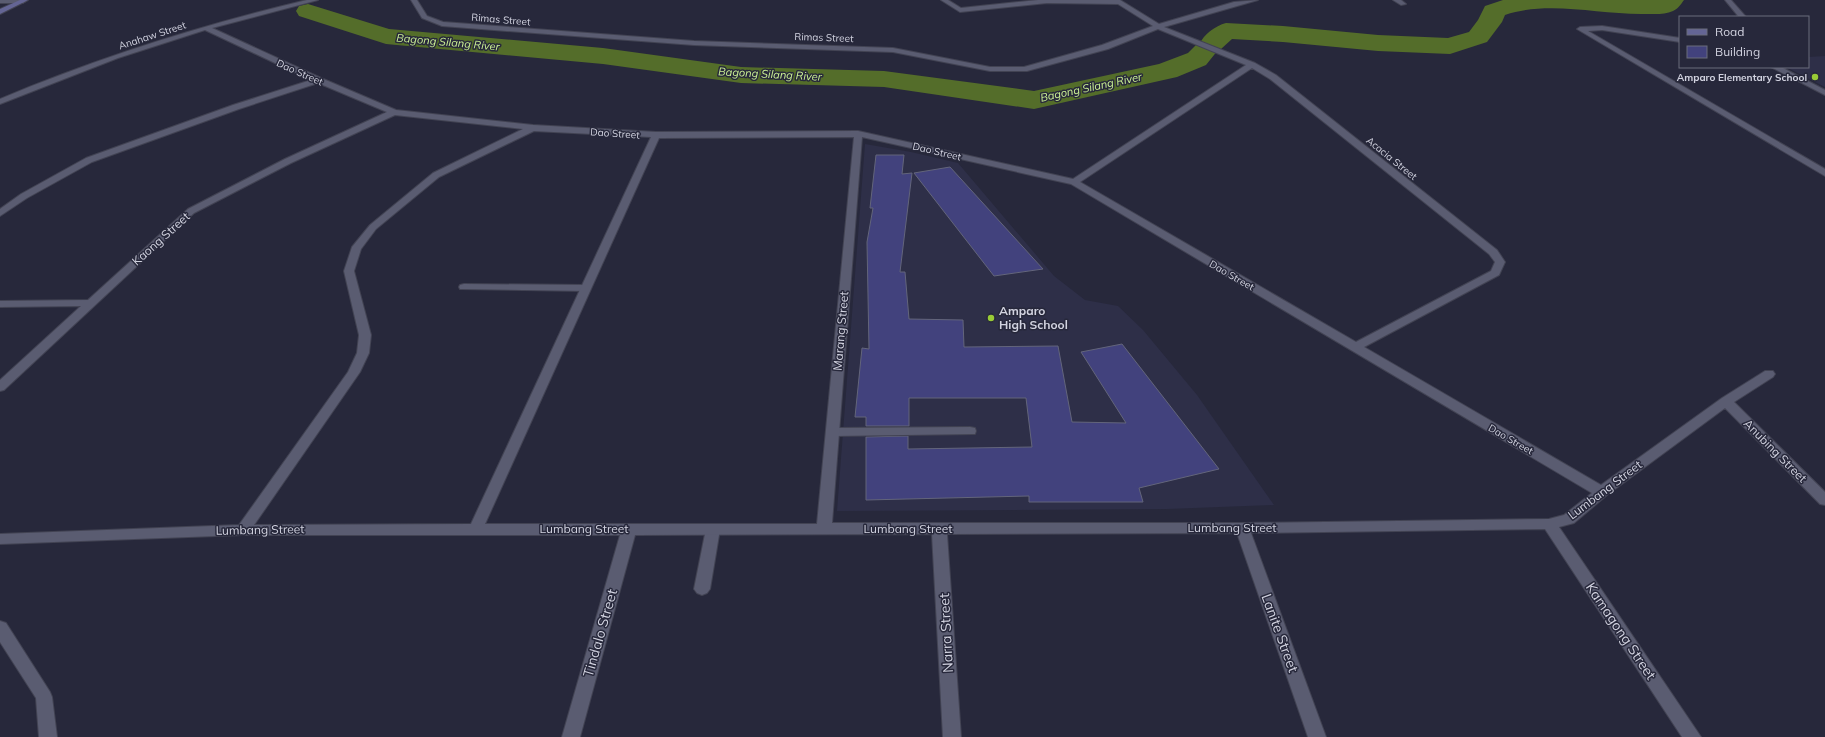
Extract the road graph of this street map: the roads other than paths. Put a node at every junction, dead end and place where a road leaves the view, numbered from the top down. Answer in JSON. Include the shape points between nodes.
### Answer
{"nodes":[{"id":1,"x":24,"y":0,"type":"edge"},
{"id":2,"x":315,"y":0,"type":"edge"},
{"id":3,"x":414,"y":0,"type":"edge"},
{"id":4,"x":944,"y":0,"type":"edge"},
{"id":5,"x":1227,"y":0,"type":"edge"},
{"id":6,"x":1255,"y":0,"type":"edge"},
{"id":7,"x":1396,"y":0,"type":"edge"},
{"id":8,"x":1728,"y":0,"type":"edge"},
{"id":9,"x":0,"y":1,"type":"edge"},
{"id":10,"x":1117,"y":1,"type":"edge"},
{"id":11,"x":1234,"y":4,"type":"junction"},
{"id":12,"x":1403,"y":4,"type":"dead end"},
{"id":13,"x":0,"y":12,"type":"edge"},
{"id":14,"x":1742,"y":16,"type":"edge"},
{"id":15,"x":1160,"y":27,"type":"junction"},
{"id":16,"x":205,"y":28,"type":"junction"},
{"id":17,"x":1679,"y":40,"type":"edge"},
{"id":18,"x":1252,"y":65,"type":"junction"},
{"id":19,"x":1777,"y":68,"type":"edge"},
{"id":20,"x":318,"y":80,"type":"junction"},
{"id":21,"x":1825,"y":93,"type":"edge"},
{"id":22,"x":0,"y":102,"type":"edge"},
{"id":23,"x":394,"y":112,"type":"junction"},
{"id":24,"x":533,"y":128,"type":"junction"},
{"id":25,"x":858,"y":134,"type":"junction"},
{"id":26,"x":656,"y":135,"type":"junction"},
{"id":27,"x":1825,"y":173,"type":"edge"},
{"id":28,"x":1074,"y":182,"type":"junction"},
{"id":29,"x":0,"y":213,"type":"edge"},
{"id":30,"x":464,"y":287,"type":"dead end"},
{"id":31,"x":586,"y":288,"type":"junction"},
{"id":32,"x":90,"y":303,"type":"junction"},
{"id":33,"x":0,"y":304,"type":"edge"},
{"id":34,"x":1356,"y":347,"type":"junction"},
{"id":35,"x":1769,"y":374,"type":"dead end"},
{"id":36,"x":0,"y":388,"type":"edge"},
{"id":37,"x":1726,"y":401,"type":"junction"},
{"id":38,"x":970,"y":431,"type":"dead end"},
{"id":39,"x":832,"y":432,"type":"junction"},
{"id":40,"x":1602,"y":492,"type":"junction"},
{"id":41,"x":1825,"y":500,"type":"edge"},
{"id":42,"x":1549,"y":524,"type":"junction"},
{"id":43,"x":939,"y":528,"type":"junction"},
{"id":44,"x":1242,"y":528,"type":"junction"},
{"id":45,"x":476,"y":529,"type":"junction"},
{"id":46,"x":629,"y":529,"type":"junction"},
{"id":47,"x":713,"y":529,"type":"junction"},
{"id":48,"x":824,"y":529,"type":"junction"},
{"id":49,"x":243,"y":530,"type":"junction"},
{"id":50,"x":0,"y":539,"type":"edge"},
{"id":51,"x":702,"y":588,"type":"dead end"},
{"id":52,"x":0,"y":628,"type":"edge"},
{"id":53,"x":48,"y":737,"type":"edge"},
{"id":54,"x":571,"y":737,"type":"edge"},
{"id":55,"x":952,"y":737,"type":"edge"},
{"id":56,"x":1317,"y":737,"type":"edge"},
{"id":57,"x":1692,"y":737,"type":"edge"}],
"edges":[{"from":1,"to":9,"type":"street"},
{"from":1,"to":13,"type":"street"},
{"from":2,"to":16,"type":"street","name":"Anahaw Street"},
{"from":3,"to":15,"type":"street","name":"Rimas Street","via":[[424,17],[442,24],[694,43],[893,50],[990,69],[1024,69],[1105,47]]},
{"from":4,"to":10,"type":"street","via":[[960,10],[1047,2]]},
{"from":5,"to":11,"type":"street"},
{"from":6,"to":11,"type":"street","name":"Rimas Street"},
{"from":7,"to":12,"type":"street"},
{"from":8,"to":14,"type":"street"},
{"from":10,"to":15,"type":"street","name":"Acacia Street"},
{"from":11,"to":15,"type":"street","name":"Rimas Street"},
{"from":15,"to":18,"type":"street","name":"Acacia Street"},
{"from":16,"to":20,"type":"street","name":"Dao Street"},
{"from":16,"to":22,"type":"street","name":"Anahaw Street","via":[[92,66]]},
{"from":17,"to":27,"type":"street","via":[[1602,28],[1580,29]]},
{"from":18,"to":28,"type":"street"},
{"from":18,"to":34,"type":"street","name":"Acacia Street","via":[[1285,87],[1493,252],[1500,262],[1495,272]]},
{"from":19,"to":21,"type":"street"},
{"from":20,"to":23,"type":"street","name":"Dao Street"},
{"from":20,"to":29,"type":"street","via":[[89,160],[24,196]]},
{"from":23,"to":24,"type":"street","name":"Dao Street"},
{"from":23,"to":32,"type":"street","name":"Kaong Street","via":[[288,161],[191,211]]},
{"from":24,"to":26,"type":"street","name":"Dao Street"},
{"from":24,"to":49,"type":"street","via":[[436,175],[373,227],[356,249],[349,271],[365,335],[363,353],[354,372]]},
{"from":25,"to":26,"type":"street","name":"Dao Street"},
{"from":25,"to":28,"type":"street","name":"Dao Street"},
{"from":25,"to":39,"type":"street","name":"Marang Street"},
{"from":26,"to":31,"type":"street"},
{"from":28,"to":34,"type":"street","name":"Dao Street"},
{"from":30,"to":31,"type":"street"},
{"from":31,"to":45,"type":"street"},
{"from":32,"to":33,"type":"street"},
{"from":32,"to":36,"type":"street","name":"Kaong Street"},
{"from":34,"to":40,"type":"street","name":"Dao Street"},
{"from":35,"to":37,"type":"street","name":"Lumbang Street"},
{"from":37,"to":40,"type":"street","name":"Lumbang Street"},
{"from":37,"to":41,"type":"street","name":"Anubing Street"},
{"from":38,"to":39,"type":"street"},
{"from":39,"to":48,"type":"street","name":"Marang Street"},
{"from":40,"to":42,"type":"street","name":"Lumbang Street","via":[[1569,519]]},
{"from":42,"to":44,"type":"street","name":"Lumbang Street"},
{"from":42,"to":57,"type":"street","name":"Kamagong Street"},
{"from":43,"to":44,"type":"street","name":"Lumbang Street"},
{"from":43,"to":48,"type":"street","name":"Lumbang Street"},
{"from":43,"to":55,"type":"street","name":"Narra Street"},
{"from":44,"to":56,"type":"street","name":"Lanite Street"},
{"from":45,"to":46,"type":"street","name":"Lumbang Street"},
{"from":45,"to":49,"type":"street","name":"Lumbang Street"},
{"from":46,"to":47,"type":"street","name":"Lumbang Street"},
{"from":46,"to":54,"type":"street","name":"Tindalo Street"},
{"from":47,"to":48,"type":"street","name":"Lumbang Street"},
{"from":47,"to":51,"type":"street"},
{"from":49,"to":50,"type":"street","name":"Lumbang Street"},
{"from":52,"to":53,"type":"street","via":[[44,697]]}]}
